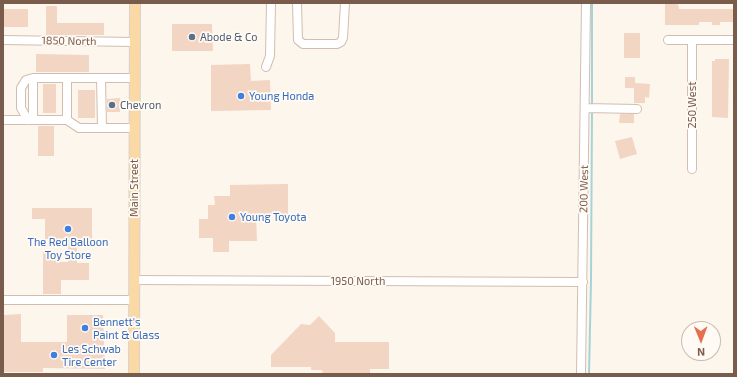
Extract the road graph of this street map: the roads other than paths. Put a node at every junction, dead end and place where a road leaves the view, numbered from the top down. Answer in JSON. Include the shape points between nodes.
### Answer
{"nodes":[{"id":1,"x":135,"y":3,"type":"edge"},
{"id":2,"x":271,"y":3,"type":"edge"},
{"id":3,"x":297,"y":3,"type":"edge"},
{"id":4,"x":345,"y":3,"type":"edge"},
{"id":5,"x":586,"y":3,"type":"edge"},
{"id":6,"x":3,"y":40,"type":"edge"},
{"id":7,"x":668,"y":40,"type":"dead end"},
{"id":8,"x":692,"y":40,"type":"junction"},
{"id":9,"x":734,"y":40,"type":"edge"},
{"id":10,"x":134,"y":42,"type":"junction"},
{"id":11,"x":266,"y":67,"type":"dead end"},
{"id":12,"x":33,"y":78,"type":"junction"},
{"id":13,"x":67,"y":78,"type":"junction"},
{"id":14,"x":101,"y":78,"type":"junction"},
{"id":15,"x":134,"y":78,"type":"junction"},
{"id":16,"x":590,"y":108,"type":"junction"},
{"id":17,"x":637,"y":109,"type":"dead end"},
{"id":18,"x":3,"y":120,"type":"edge"},
{"id":19,"x":31,"y":120,"type":"junction"},
{"id":20,"x":67,"y":120,"type":"junction"},
{"id":21,"x":102,"y":128,"type":"junction"},
{"id":22,"x":134,"y":128,"type":"junction"},
{"id":23,"x":692,"y":169,"type":"dead end"},
{"id":24,"x":134,"y":280,"type":"junction"},
{"id":25,"x":582,"y":282,"type":"junction"},
{"id":26,"x":3,"y":300,"type":"edge"},
{"id":27,"x":134,"y":300,"type":"junction"},
{"id":28,"x":134,"y":374,"type":"edge"},
{"id":29,"x":582,"y":374,"type":"edge"}],
"edges":[{"from":1,"to":10,"type":"main road","name":"Main Street"},
{"from":2,"to":11,"type":"street","via":[[270,56]]},
{"from":3,"to":4,"type":"street","via":[[298,40],[303,44],[341,42]]},
{"from":5,"to":16,"type":"street","name":"200 West"},
{"from":6,"to":10,"type":"street","name":"1850 North"},
{"from":7,"to":8,"type":"street"},
{"from":8,"to":9,"type":"street"},
{"from":8,"to":23,"type":"street","name":"250 West"},
{"from":10,"to":15,"type":"main road","name":"Main Street"},
{"from":12,"to":13,"type":"street"},
{"from":12,"to":19,"type":"street"},
{"from":12,"to":19,"type":"street","via":[[26,80],[21,88],[21,108]]},
{"from":13,"to":14,"type":"street"},
{"from":13,"to":20,"type":"street"},
{"from":14,"to":15,"type":"street"},
{"from":14,"to":21,"type":"street"},
{"from":15,"to":22,"type":"main road","name":"Main Street"},
{"from":16,"to":17,"type":"street"},
{"from":16,"to":25,"type":"street","name":"200 West"},
{"from":18,"to":19,"type":"street"},
{"from":19,"to":20,"type":"street"},
{"from":20,"to":21,"type":"street","via":[[79,128]]},
{"from":21,"to":22,"type":"street"},
{"from":22,"to":24,"type":"main road","name":"Main Street"},
{"from":24,"to":25,"type":"street","name":"1950 North"},
{"from":24,"to":27,"type":"main road","name":"Main Street"},
{"from":25,"to":29,"type":"street","name":"200 West"},
{"from":26,"to":27,"type":"street"},
{"from":27,"to":28,"type":"main road","name":"Main Street"}]}
